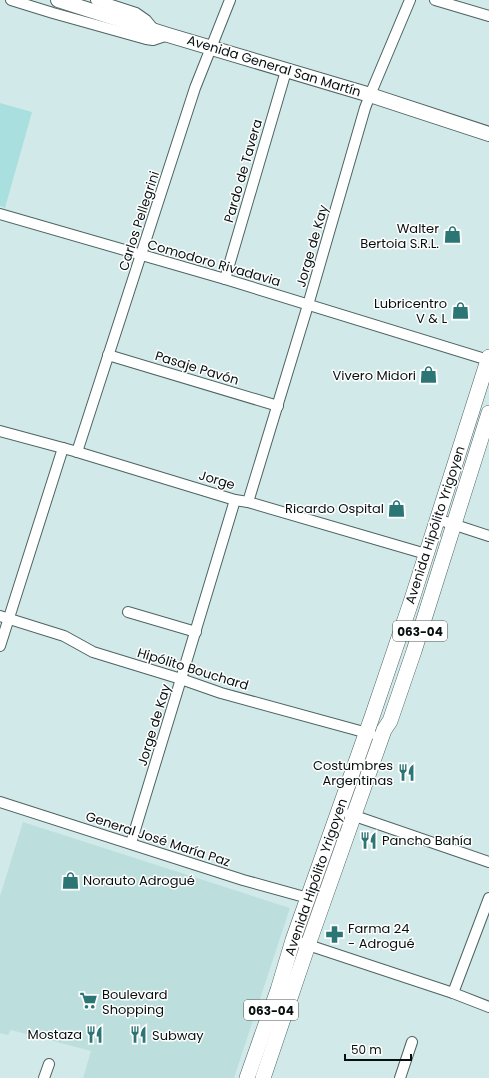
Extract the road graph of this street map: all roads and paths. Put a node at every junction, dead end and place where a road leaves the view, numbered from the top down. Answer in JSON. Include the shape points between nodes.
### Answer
{"nodes":[{"id":1,"x":11,"y":0,"type":"edge"},
{"id":2,"x":58,"y":0,"type":"edge"},
{"id":3,"x":96,"y":0,"type":"edge"},
{"id":4,"x":230,"y":0,"type":"edge"},
{"id":5,"x":410,"y":0,"type":"edge"},
{"id":6,"x":435,"y":0,"type":"edge"},
{"id":7,"x":489,"y":16,"type":"edge"},
{"id":8,"x":162,"y":33,"type":"junction"},
{"id":9,"x":211,"y":48,"type":"junction"},
{"id":10,"x":286,"y":70,"type":"junction"},
{"id":11,"x":370,"y":95,"type":"junction"},
{"id":12,"x":489,"y":134,"type":"edge"},
{"id":13,"x":0,"y":214,"type":"edge"},
{"id":14,"x":142,"y":255,"type":"junction"},
{"id":15,"x":225,"y":279,"type":"junction"},
{"id":16,"x":308,"y":305,"type":"junction"},
{"id":17,"x":108,"y":355,"type":"junction"},
{"id":18,"x":489,"y":359,"type":"edge"},
{"id":19,"x":278,"y":406,"type":"junction"},
{"id":20,"x":489,"y":413,"type":"edge"},
{"id":21,"x":0,"y":431,"type":"edge"},
{"id":22,"x":63,"y":448,"type":"junction"},
{"id":23,"x":77,"y":452,"type":"junction"},
{"id":24,"x":235,"y":500,"type":"junction"},
{"id":25,"x":248,"y":502,"type":"junction"},
{"id":26,"x":437,"y":519,"type":"junction"},
{"id":27,"x":453,"y":524,"type":"junction"},
{"id":28,"x":489,"y":536,"type":"edge"},
{"id":29,"x":426,"y":554,"type":"junction"},
{"id":30,"x":128,"y":612,"type":"dead end"},
{"id":31,"x":5,"y":617,"type":"edge"},
{"id":32,"x":196,"y":632,"type":"junction"},
{"id":33,"x":0,"y":646,"type":"edge"},
{"id":34,"x":182,"y":679,"type":"junction"},
{"id":35,"x":367,"y":733,"type":"junction"},
{"id":36,"x":382,"y":736,"type":"junction"},
{"id":37,"x":0,"y":802,"type":"edge"},
{"id":38,"x":339,"y":809,"type":"junction"},
{"id":39,"x":354,"y":816,"type":"junction"},
{"id":40,"x":131,"y":843,"type":"junction"},
{"id":41,"x":489,"y":862,"type":"edge"},
{"id":42,"x":308,"y":898,"type":"junction"},
{"id":43,"x":489,"y":898,"type":"edge"},
{"id":44,"x":293,"y":940,"type":"junction"},
{"id":45,"x":308,"y":945,"type":"junction"},
{"id":46,"x":453,"y":993,"type":"junction"},
{"id":47,"x":489,"y":1007,"type":"edge"},
{"id":48,"x":412,"y":1042,"type":"dead end"},
{"id":49,"x":49,"y":1064,"type":"dead end"},
{"id":50,"x":44,"y":1078,"type":"edge"},
{"id":51,"x":247,"y":1078,"type":"edge"},
{"id":52,"x":263,"y":1078,"type":"edge"},
{"id":53,"x":400,"y":1078,"type":"edge"}],
"edges":[{"from":1,"to":8,"type":"street","via":[[146,39],[153,40]]},
{"from":2,"to":8,"type":"main road","name":"Avenida General San Martín"},
{"from":3,"to":8,"type":"street","via":[[136,13]]},
{"from":4,"to":9,"type":"street","name":"Carlos Pellegrini"},
{"from":5,"to":11,"type":"street","name":"Jorge de Kay"},
{"from":6,"to":7,"type":"street"},
{"from":8,"to":9,"type":"main road","name":"Avenida General San Martín"},
{"from":9,"to":10,"type":"main road","name":"Avenida General San Martín"},
{"from":9,"to":14,"type":"street","name":"Carlos Pellegrini","via":[[195,88]]},
{"from":10,"to":11,"type":"main road","name":"Avenida General San Martín"},
{"from":10,"to":15,"type":"street","name":"Pardo de Tavera"},
{"from":11,"to":12,"type":"main road","name":"Avenida General San Martín"},
{"from":11,"to":16,"type":"street","name":"Jorge de Kay"},
{"from":13,"to":14,"type":"street","name":"Comodoro Rivadavia"},
{"from":14,"to":15,"type":"street","name":"Comodoro Rivadavia"},
{"from":14,"to":17,"type":"street","name":"Carlos Pellegrini"},
{"from":15,"to":16,"type":"street","name":"Comodoro Rivadavia"},
{"from":16,"to":18,"type":"street","name":"Comodoro Rivadavia"},
{"from":16,"to":19,"type":"street","name":"Jorge de Kay"},
{"from":17,"to":19,"type":"street","name":"Pasaje Pavón"},
{"from":17,"to":23,"type":"street","name":"Carlos Pellegrini"},
{"from":18,"to":26,"type":"main road","name":"Avenida Hipólito Yrigoyen","number":"063-04"},
{"from":19,"to":25,"type":"street","name":"Jorge de Kay"},
{"from":20,"to":27,"type":"main road","name":"Avenida Hipólito Yrigoyen","number":"063-04"},
{"from":21,"to":22,"type":"street","name":"Jorge"},
{"from":22,"to":23,"type":"street","name":"Jorge"},
{"from":22,"to":31,"type":"street"},
{"from":23,"to":24,"type":"street","name":"Jorge"},
{"from":24,"to":25,"type":"street","name":"Jorge"},
{"from":24,"to":32,"type":"street","name":"Jorge de Kay"},
{"from":25,"to":29,"type":"street","name":"Jorge"},
{"from":26,"to":27,"type":"street"},
{"from":26,"to":29,"type":"main road","name":"Avenida Hipólito Yrigoyen","number":"063-04"},
{"from":27,"to":28,"type":"street"},
{"from":27,"to":36,"type":"main road","name":"Avenida Hipólito Yrigoyen","number":"063-04","via":[[414,651],[390,721]]},
{"from":29,"to":35,"type":"main road","name":"Avenida Hipólito Yrigoyen","number":"063-04"},
{"from":30,"to":32,"type":"street"},
{"from":31,"to":33,"type":"street"},
{"from":31,"to":34,"type":"street","name":"Hipólito Bouchard","via":[[64,636],[93,652]]},
{"from":32,"to":34,"type":"street","name":"Jorge de Kay"},
{"from":34,"to":35,"type":"street","name":"Hipólito Bouchard","via":[[221,693]]},
{"from":34,"to":40,"type":"street","name":"Jorge de Kay"},
{"from":35,"to":36,"type":"street","name":"Hipólito Bouchard"},
{"from":35,"to":38,"type":"main road","name":"Avenida Hipólito Yrigoyen","number":"063-04"},
{"from":36,"to":39,"type":"main road","name":"Avenida Hipólito Yrigoyen","number":"063-04"},
{"from":37,"to":40,"type":"street","name":"General José María Paz"},
{"from":38,"to":39,"type":"street"},
{"from":38,"to":42,"type":"main road","name":"Avenida Hipólito Yrigoyen","number":"063-04"},
{"from":39,"to":41,"type":"street"},
{"from":39,"to":45,"type":"main road","name":"Avenida Hipólito Yrigoyen","number":"063-04"},
{"from":40,"to":42,"type":"street","name":"General José María Paz","via":[[243,880]]},
{"from":42,"to":44,"type":"main road","name":"Avenida Hipólito Yrigoyen","number":"063-04"},
{"from":43,"to":46,"type":"street"},
{"from":44,"to":45,"type":"street"},
{"from":44,"to":51,"type":"main road","name":"Avenida Hipólito Yrigoyen","number":"063-04"},
{"from":45,"to":46,"type":"street"},
{"from":45,"to":52,"type":"main road","name":"Avenida Hipólito Yrigoyen","number":"063-04"},
{"from":46,"to":47,"type":"street"},
{"from":48,"to":53,"type":"street"},
{"from":49,"to":50,"type":"street"}]}
